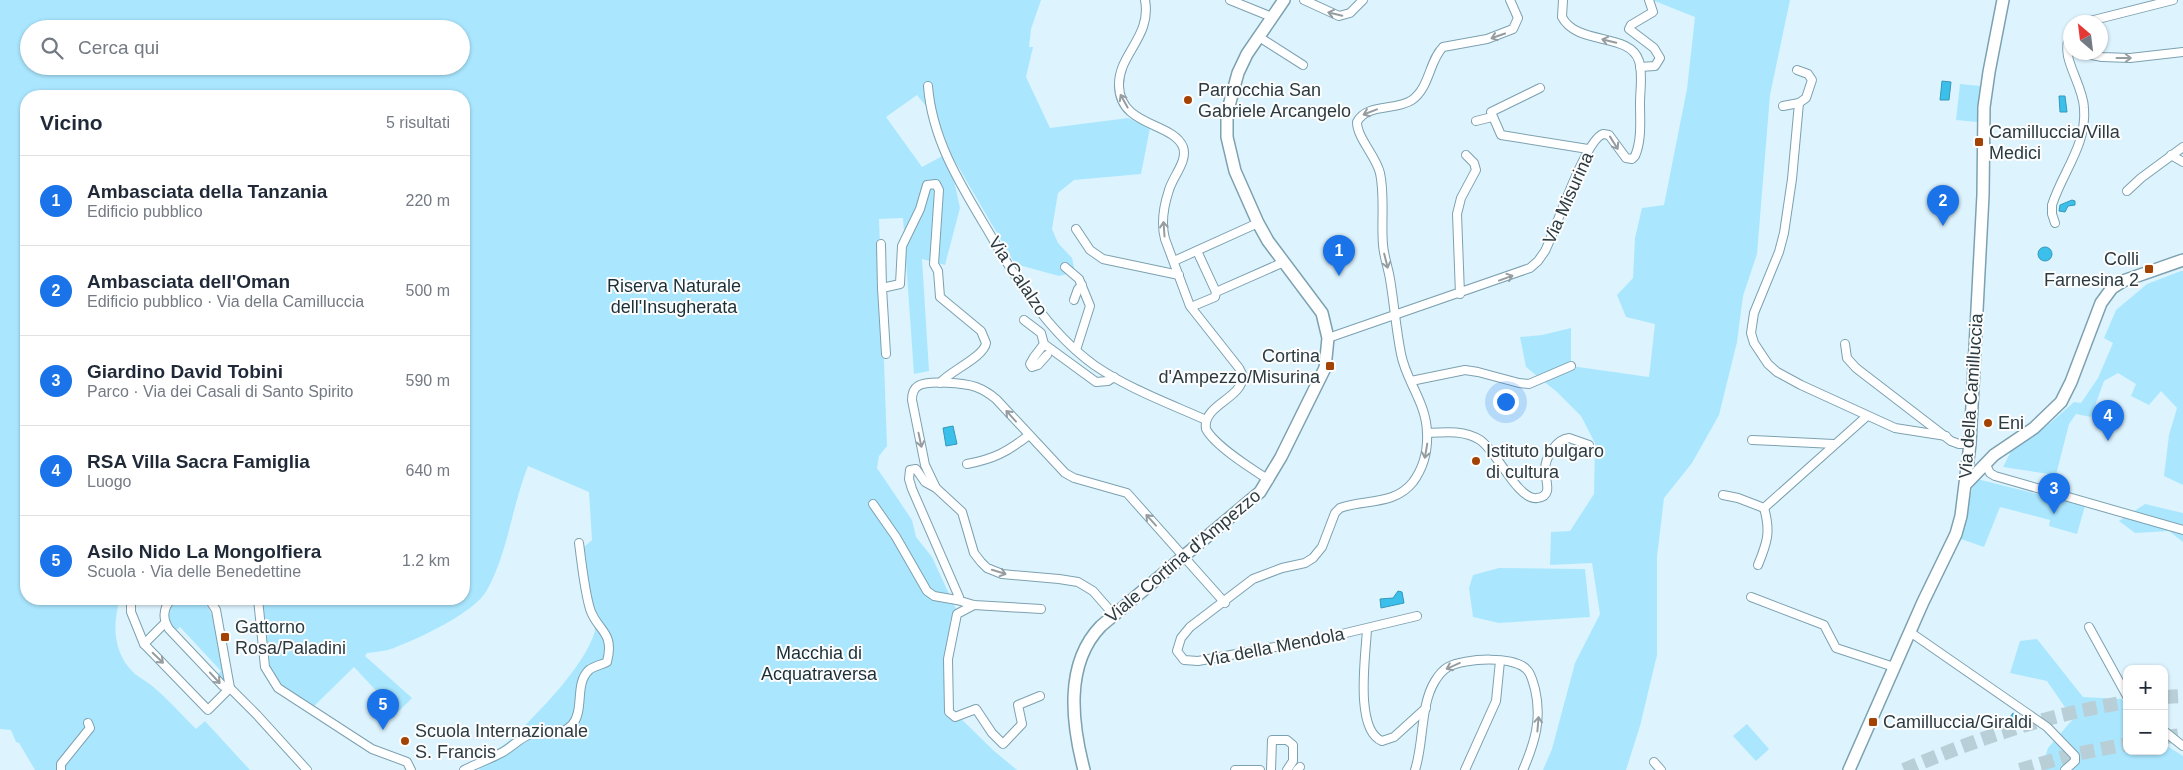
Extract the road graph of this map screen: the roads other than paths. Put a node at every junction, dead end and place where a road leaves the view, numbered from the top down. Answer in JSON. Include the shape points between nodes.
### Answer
{"nodes":[{"id":1,"x":1145,"y":0,"type":"edge"},
{"id":2,"x":1230,"y":0,"type":"edge"},
{"id":3,"x":1284,"y":0,"type":"edge"},
{"id":4,"x":1304,"y":0,"type":"edge"},
{"id":5,"x":1363,"y":0,"type":"edge"},
{"id":6,"x":1510,"y":0,"type":"edge"},
{"id":7,"x":1563,"y":0,"type":"edge"},
{"id":8,"x":1649,"y":0,"type":"edge"},
{"id":9,"x":2003,"y":0,"type":"edge"},
{"id":10,"x":2173,"y":0,"type":"edge"},
{"id":11,"x":2108,"y":16,"type":"edge"},
{"id":12,"x":1272,"y":17,"type":"junction"},
{"id":13,"x":1259,"y":37,"type":"junction"},
{"id":14,"x":2183,"y":52,"type":"edge"},
{"id":15,"x":2108,"y":57,"type":"edge"},
{"id":16,"x":2069,"y":60,"type":"edge"},
{"id":17,"x":1303,"y":65,"type":"dead end"},
{"id":18,"x":1640,"y":67,"type":"junction"},
{"id":19,"x":1797,"y":70,"type":"dead end"},
{"id":20,"x":928,"y":86,"type":"dead end"},
{"id":21,"x":1540,"y":88,"type":"dead end"},
{"id":22,"x":1799,"y":103,"type":"junction"},
{"id":23,"x":1783,"y":106,"type":"dead end"},
{"id":24,"x":1492,"y":117,"type":"junction"},
{"id":25,"x":1476,"y":121,"type":"dead end"},
{"id":26,"x":2183,"y":147,"type":"edge"},
{"id":27,"x":1588,"y":149,"type":"junction"},
{"id":28,"x":1466,"y":155,"type":"dead end"},
{"id":29,"x":2171,"y":155,"type":"junction"},
{"id":30,"x":2183,"y":162,"type":"edge"},
{"id":31,"x":2127,"y":191,"type":"dead end"},
{"id":32,"x":1258,"y":223,"type":"junction"},
{"id":33,"x":2055,"y":223,"type":"dead end"},
{"id":34,"x":1076,"y":228,"type":"dead end"},
{"id":35,"x":881,"y":244,"type":"dead end"},
{"id":36,"x":1197,"y":251,"type":"junction"},
{"id":37,"x":2183,"y":260,"type":"edge"},
{"id":38,"x":1174,"y":261,"type":"junction"},
{"id":39,"x":1284,"y":262,"type":"junction"},
{"id":40,"x":1065,"y":267,"type":"dead end"},
{"id":41,"x":1179,"y":275,"type":"junction"},
{"id":42,"x":1082,"y":286,"type":"junction"},
{"id":43,"x":882,"y":288,"type":"junction"},
{"id":44,"x":1216,"y":292,"type":"junction"},
{"id":45,"x":1460,"y":294,"type":"junction"},
{"id":46,"x":1074,"y":300,"type":"dead end"},
{"id":47,"x":1191,"y":307,"type":"junction"},
{"id":48,"x":1396,"y":316,"type":"junction"},
{"id":49,"x":1024,"y":320,"type":"dead end"},
{"id":50,"x":1328,"y":338,"type":"junction"},
{"id":51,"x":1044,"y":344,"type":"junction"},
{"id":52,"x":1845,"y":344,"type":"dead end"},
{"id":53,"x":1076,"y":350,"type":"junction"},
{"id":54,"x":886,"y":354,"type":"dead end"},
{"id":55,"x":1047,"y":354,"type":"dead end"},
{"id":56,"x":1571,"y":366,"type":"dead end"},
{"id":57,"x":1114,"y":378,"type":"junction"},
{"id":58,"x":1411,"y":381,"type":"junction"},
{"id":59,"x":940,"y":383,"type":"junction"},
{"id":60,"x":1867,"y":416,"type":"junction"},
{"id":61,"x":1206,"y":420,"type":"junction"},
{"id":62,"x":1427,"y":433,"type":"junction"},
{"id":63,"x":1029,"y":435,"type":"junction"},
{"id":64,"x":1946,"y":436,"type":"junction"},
{"id":65,"x":1752,"y":440,"type":"dead end"},
{"id":66,"x":1834,"y":444,"type":"junction"},
{"id":67,"x":1589,"y":445,"type":"dead end"},
{"id":68,"x":1970,"y":445,"type":"junction"},
{"id":69,"x":1994,"y":455,"type":"junction"},
{"id":70,"x":967,"y":464,"type":"dead end"},
{"id":71,"x":1986,"y":465,"type":"junction"},
{"id":72,"x":1269,"y":480,"type":"junction"},
{"id":73,"x":1966,"y":484,"type":"junction"},
{"id":74,"x":936,"y":488,"type":"junction"},
{"id":75,"x":1723,"y":495,"type":"dead end"},
{"id":76,"x":873,"y":504,"type":"dead end"},
{"id":77,"x":1764,"y":508,"type":"junction"},
{"id":78,"x":2183,"y":530,"type":"edge"},
{"id":79,"x":579,"y":543,"type":"dead end"},
{"id":80,"x":1183,"y":556,"type":"junction"},
{"id":81,"x":1758,"y":565,"type":"dead end"},
{"id":82,"x":1752,"y":597,"type":"dead end"},
{"id":83,"x":958,"y":600,"type":"junction"},
{"id":84,"x":1224,"y":602,"type":"junction"},
{"id":85,"x":131,"y":605,"type":"edge"},
{"id":86,"x":168,"y":605,"type":"edge"},
{"id":87,"x":213,"y":605,"type":"edge"},
{"id":88,"x":216,"y":605,"type":"edge"},
{"id":89,"x":259,"y":605,"type":"edge"},
{"id":90,"x":974,"y":605,"type":"junction"},
{"id":91,"x":1041,"y":608,"type":"dead end"},
{"id":92,"x":216,"y":610,"type":"junction"},
{"id":93,"x":1114,"y":615,"type":"junction"},
{"id":94,"x":1417,"y":616,"type":"dead end"},
{"id":95,"x":165,"y":623,"type":"junction"},
{"id":96,"x":2089,"y":627,"type":"dead end"},
{"id":97,"x":1367,"y":629,"type":"junction"},
{"id":98,"x":1910,"y":632,"type":"junction"},
{"id":99,"x":144,"y":644,"type":"junction"},
{"id":100,"x":1500,"y":661,"type":"junction"},
{"id":101,"x":1894,"y":667,"type":"junction"},
{"id":102,"x":230,"y":688,"type":"junction"},
{"id":103,"x":2123,"y":689,"type":"edge"},
{"id":104,"x":1040,"y":696,"type":"dead end"},
{"id":105,"x":1426,"y":708,"type":"junction"},
{"id":106,"x":88,"y":723,"type":"dead end"},
{"id":107,"x":2168,"y":734,"type":"edge"},
{"id":108,"x":2183,"y":746,"type":"edge"},
{"id":109,"x":1654,"y":762,"type":"dead end"},
{"id":110,"x":61,"y":770,"type":"edge"},
{"id":111,"x":307,"y":770,"type":"edge"},
{"id":112,"x":411,"y":770,"type":"edge"},
{"id":113,"x":464,"y":770,"type":"edge"},
{"id":114,"x":1084,"y":770,"type":"edge"},
{"id":115,"x":1235,"y":770,"type":"edge"},
{"id":116,"x":1260,"y":770,"type":"edge"},
{"id":117,"x":1271,"y":770,"type":"edge"},
{"id":118,"x":1287,"y":770,"type":"edge"},
{"id":119,"x":1415,"y":770,"type":"edge"},
{"id":120,"x":1465,"y":770,"type":"edge"},
{"id":121,"x":1523,"y":770,"type":"edge"},
{"id":122,"x":1661,"y":770,"type":"edge"},
{"id":123,"x":1849,"y":770,"type":"edge"},
{"id":124,"x":2065,"y":770,"type":"edge"}],
"edges":[{"from":38,"to":1,"type":"street","one_way":true,"via":[[1163,224],[1168,191],[1184,156],[1182,147],[1175,137],[1132,113],[1120,90],[1122,70],[1145,24]]},
{"from":2,"to":12,"type":"street"},
{"from":3,"to":12,"type":"street","name":"Viale Cortina d'Ampezzo"},
{"from":5,"to":4,"type":"street","one_way":true,"via":[[1353,11],[1339,16]]},
{"from":6,"to":48,"type":"street","name":"Via della Mendola","one_way":true,"via":[[1518,18],[1513,29],[1487,39],[1443,47],[1413,99],[1393,108],[1369,112],[1357,122],[1380,175],[1384,254]]},
{"from":18,"to":7,"type":"street","one_way":true,"via":[[1630,49],[1570,27],[1562,17]]},
{"from":8,"to":18,"type":"street","via":[[1653,12],[1630,24],[1629,29],[1654,48],[1660,58],[1655,66]]},
{"from":9,"to":68,"type":"street","name":"Via della Camilluccia","via":[[1984,107]]},
{"from":10,"to":11,"type":"street"},
{"from":12,"to":13,"type":"street","name":"Viale Cortina d'Ampezzo"},
{"from":13,"to":17,"type":"street"},
{"from":13,"to":32,"type":"street","name":"Viale Cortina d'Ampezzo","via":[[1238,73],[1226,125],[1235,171]]},
{"from":15,"to":14,"type":"street","one_way":true},
{"from":16,"to":33,"type":"street","via":[[2079,83],[2084,114],[2079,146],[2052,205]]},
{"from":27,"to":18,"type":"street","name":"Via Misurina","one_way":true,"via":[[1598,136],[1606,134],[1626,158],[1635,156],[1639,135]]},
{"from":19,"to":22,"type":"street","via":[[1808,74],[1812,80],[1806,98]]},
{"from":20,"to":53,"type":"street","name":"Via Calalzo","via":[[940,140],[964,190],[1034,305]]},
{"from":21,"to":24,"type":"street","via":[[1492,112]]},
{"from":22,"to":23,"type":"street"},
{"from":22,"to":60,"type":"street","via":[[1784,234],[1754,313],[1752,338],[1768,364],[1777,372]]},
{"from":24,"to":25,"type":"street"},
{"from":24,"to":27,"type":"street","via":[[1504,136]]},
{"from":26,"to":29,"type":"street"},
{"from":45,"to":27,"type":"street","name":"Via Misurina","one_way":true,"via":[[1522,272],[1538,261]]},
{"from":28,"to":45,"type":"street","via":[[1476,170],[1461,198],[1457,214]]},
{"from":29,"to":30,"type":"street"},
{"from":29,"to":31,"type":"street"},
{"from":32,"to":36,"type":"street"},
{"from":32,"to":39,"type":"street","name":"Viale Cortina d'Ampezzo"},
{"from":34,"to":41,"type":"street","via":[[1090,250],[1103,259]]},
{"from":35,"to":43,"type":"street"},
{"from":36,"to":38,"type":"street"},
{"from":36,"to":44,"type":"street"},
{"from":37,"to":69,"type":"street","via":[[2123,281],[2108,292],[2061,402],[2034,428]]},
{"from":38,"to":41,"type":"street"},
{"from":39,"to":44,"type":"street"},
{"from":39,"to":50,"type":"street","name":"Viale Cortina d'Ampezzo","via":[[1319,307]]},
{"from":40,"to":42,"type":"street","via":[[1077,276]]},
{"from":41,"to":47,"type":"street"},
{"from":42,"to":46,"type":"street"},
{"from":42,"to":53,"type":"street","via":[[1090,311]]},
{"from":43,"to":54,"type":"street"},
{"from":43,"to":59,"type":"street","via":[[900,284],[902,246],[920,209],[927,185],[936,184],[939,190],[934,264],[938,271],[940,297],[981,332],[986,343],[982,352]]},
{"from":44,"to":47,"type":"street","via":[[1215,296]]},
{"from":45,"to":48,"type":"street","name":"Via Misurina"},
{"from":47,"to":61,"type":"street","via":[[1243,376],[1238,388]]},
{"from":48,"to":50,"type":"street","name":"Via Misurina"},
{"from":48,"to":58,"type":"street","name":"Via della Mendola","via":[[1400,352]]},
{"from":49,"to":51,"type":"street","via":[[1040,333]]},
{"from":50,"to":72,"type":"street","name":"Viale Cortina d'Ampezzo","via":[[1322,376]]},
{"from":51,"to":55,"type":"street","via":[[1030,364],[1032,367]]},
{"from":51,"to":57,"type":"street","via":[[1096,382]]},
{"from":52,"to":64,"type":"street","via":[[1850,362]]},
{"from":53,"to":57,"type":"street","name":"Via Calalzo"},
{"from":56,"to":58,"type":"street","via":[[1529,384],[1465,370]]},
{"from":57,"to":61,"type":"street","name":"Via Calalzo"},
{"from":58,"to":62,"type":"street","name":"Via della Mendola","via":[[1422,406]]},
{"from":63,"to":59,"type":"street","one_way":true,"via":[[985,391],[966,384]]},
{"from":59,"to":74,"type":"street","one_way":true,"via":[[917,387],[912,400],[925,465]]},
{"from":60,"to":64,"type":"street","via":[[1903,431]]},
{"from":60,"to":66,"type":"street"},
{"from":61,"to":72,"type":"street","via":[[1210,435]]},
{"from":62,"to":67,"type":"street","via":[[1460,432],[1479,439],[1492,450],[1522,492],[1534,498],[1547,492],[1546,465],[1558,443],[1569,438]]},
{"from":62,"to":84,"type":"street","name":"Via della Mendola","one_way":true,"via":[[1422,466],[1406,489],[1377,501],[1340,508],[1322,547],[1313,558],[1257,577]]},
{"from":63,"to":70,"type":"street","via":[[1002,454]]},
{"from":80,"to":63,"type":"street","one_way":true,"via":[[1127,493],[1069,476]]},
{"from":64,"to":68,"type":"street","via":[[1956,443]]},
{"from":65,"to":66,"type":"street"},
{"from":66,"to":77,"type":"street"},
{"from":68,"to":69,"type":"street","via":[[1977,454]]},
{"from":68,"to":73,"type":"street","name":"Via della Camilluccia"},
{"from":69,"to":71,"type":"street"},
{"from":71,"to":73,"type":"street"},
{"from":71,"to":78,"type":"street","via":[[1995,476]]},
{"from":72,"to":80,"type":"street","name":"Viale Cortina d'Ampezzo","via":[[1252,501]]},
{"from":73,"to":98,"type":"street","name":"Via della Camilluccia","via":[[1956,534]]},
{"from":74,"to":83,"type":"street","via":[[925,482],[916,468],[910,470],[912,489],[951,574]]},
{"from":74,"to":93,"type":"street","one_way":true,"via":[[962,512],[974,553],[988,568],[1008,575],[1078,582],[1093,591]]},
{"from":75,"to":77,"type":"street"},
{"from":76,"to":83,"type":"street","via":[[927,591],[934,596]]},
{"from":77,"to":81,"type":"street","via":[[1769,538]]},
{"from":79,"to":113,"type":"street","via":[[590,610],[607,638],[609,653],[606,662],[585,676],[577,714],[570,727],[558,732],[531,734],[500,754]]},
{"from":80,"to":84,"type":"street"},
{"from":80,"to":93,"type":"street","name":"Viale Cortina d'Ampezzo"},
{"from":82,"to":101,"type":"street","via":[[1824,625],[1836,648]]},
{"from":83,"to":90,"type":"street"},
{"from":84,"to":97,"type":"street","name":"Via della Mendola","via":[[1180,638],[1177,648],[1180,657],[1198,661]]},
{"from":85,"to":99,"type":"street"},
{"from":86,"to":95,"type":"street","via":[[164,611]]},
{"from":87,"to":92,"type":"street"},
{"from":88,"to":92,"type":"street"},
{"from":89,"to":112,"type":"street","via":[[265,668],[278,688],[372,749],[407,762]]},
{"from":90,"to":91,"type":"street"},
{"from":90,"to":104,"type":"street","via":[[957,614],[948,659],[949,712],[955,717],[976,710],[1003,744],[1022,724],[1018,705]]},
{"from":92,"to":102,"type":"street"},
{"from":93,"to":114,"type":"street","name":"Viale Cortina d'Ampezzo","via":[[1089,639],[1078,667],[1074,719]]},
{"from":94,"to":97,"type":"street","name":"Via della Mendola"},
{"from":95,"to":99,"type":"street"},
{"from":95,"to":102,"type":"street","one_way":true,"via":[[222,686]]},
{"from":96,"to":103,"type":"street"},
{"from":97,"to":105,"type":"street","via":[[1364,690],[1366,716],[1374,736],[1382,741],[1391,739]]},
{"from":98,"to":101,"type":"street","name":"Via della Camilluccia"},
{"from":98,"to":124,"type":"street","via":[[2047,727],[2075,756]]},
{"from":99,"to":102,"type":"street","one_way":true,"via":[[208,710]]},
{"from":100,"to":105,"type":"street","one_way":true,"via":[[1475,660],[1447,668],[1432,686]]},
{"from":100,"to":120,"type":"street","via":[[1496,701]]},
{"from":121,"to":100,"type":"street","one_way":true,"via":[[1538,730],[1538,703],[1528,670],[1516,663]]},
{"from":101,"to":123,"type":"street","name":"Via della Camilluccia"},
{"from":102,"to":111,"type":"street"},
{"from":105,"to":119,"type":"street"},
{"from":106,"to":110,"type":"street","via":[[90,728],[61,764]]},
{"from":107,"to":108,"type":"street"},
{"from":109,"to":122,"type":"street"},
{"from":115,"to":116,"type":"street"},
{"from":117,"to":118,"type":"street","via":[[1272,740],[1288,740],[1293,744],[1293,761]]}]}
